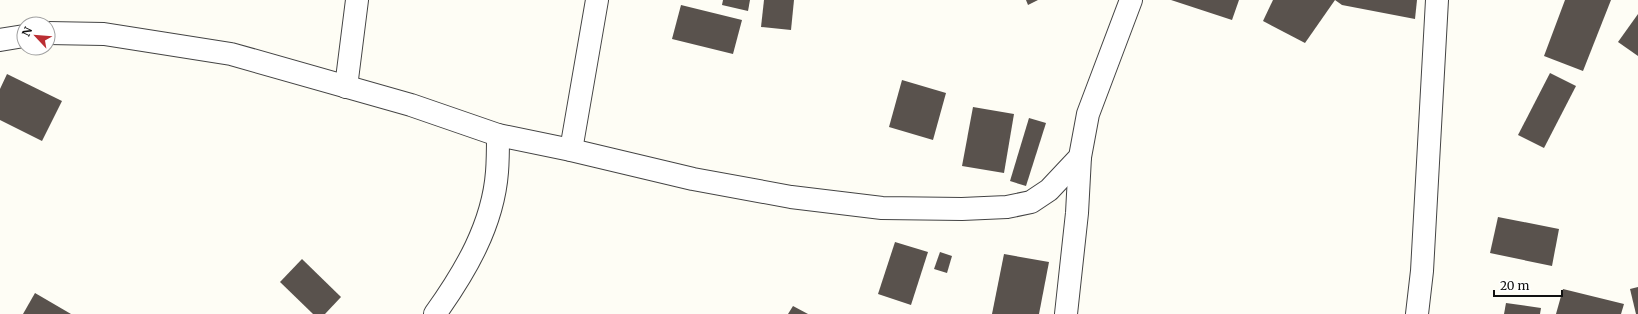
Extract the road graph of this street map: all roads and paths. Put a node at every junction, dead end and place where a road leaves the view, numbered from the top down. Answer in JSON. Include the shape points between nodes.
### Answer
{"nodes":[{"id":1,"x":357,"y":0,"type":"edge"},
{"id":2,"x":597,"y":0,"type":"edge"},
{"id":3,"x":1130,"y":0,"type":"edge"},
{"id":4,"x":1437,"y":0,"type":"edge"},
{"id":5,"x":56,"y":33,"type":"edge"},
{"id":6,"x":16,"y":37,"type":"edge"},
{"id":7,"x":0,"y":40,"type":"edge"},
{"id":8,"x":346,"y":86,"type":"junction"},
{"id":9,"x":498,"y":135,"type":"junction"},
{"id":10,"x":571,"y":150,"type":"junction"},
{"id":11,"x":1080,"y":157,"type":"junction"},
{"id":12,"x":435,"y":314,"type":"edge"},
{"id":13,"x":1066,"y":314,"type":"edge"},
{"id":14,"x":1417,"y":314,"type":"edge"}],
"edges":[{"from":1,"to":8,"type":"street"},
{"from":2,"to":10,"type":"street"},
{"from":3,"to":11,"type":"street","via":[[1088,114]]},
{"from":4,"to":14,"type":"street","via":[[1422,272]]},
{"from":5,"to":8,"type":"street","via":[[104,34],[231,54]]},
{"from":6,"to":7,"type":"street"},
{"from":8,"to":9,"type":"street"},
{"from":9,"to":10,"type":"street"},
{"from":9,"to":12,"type":"street","via":[[497,173],[489,215],[457,284]]},
{"from":10,"to":11,"type":"street","via":[[692,179],[791,197],[882,208],[1007,207],[1031,202],[1049,190]]},
{"from":11,"to":13,"type":"street"}]}
